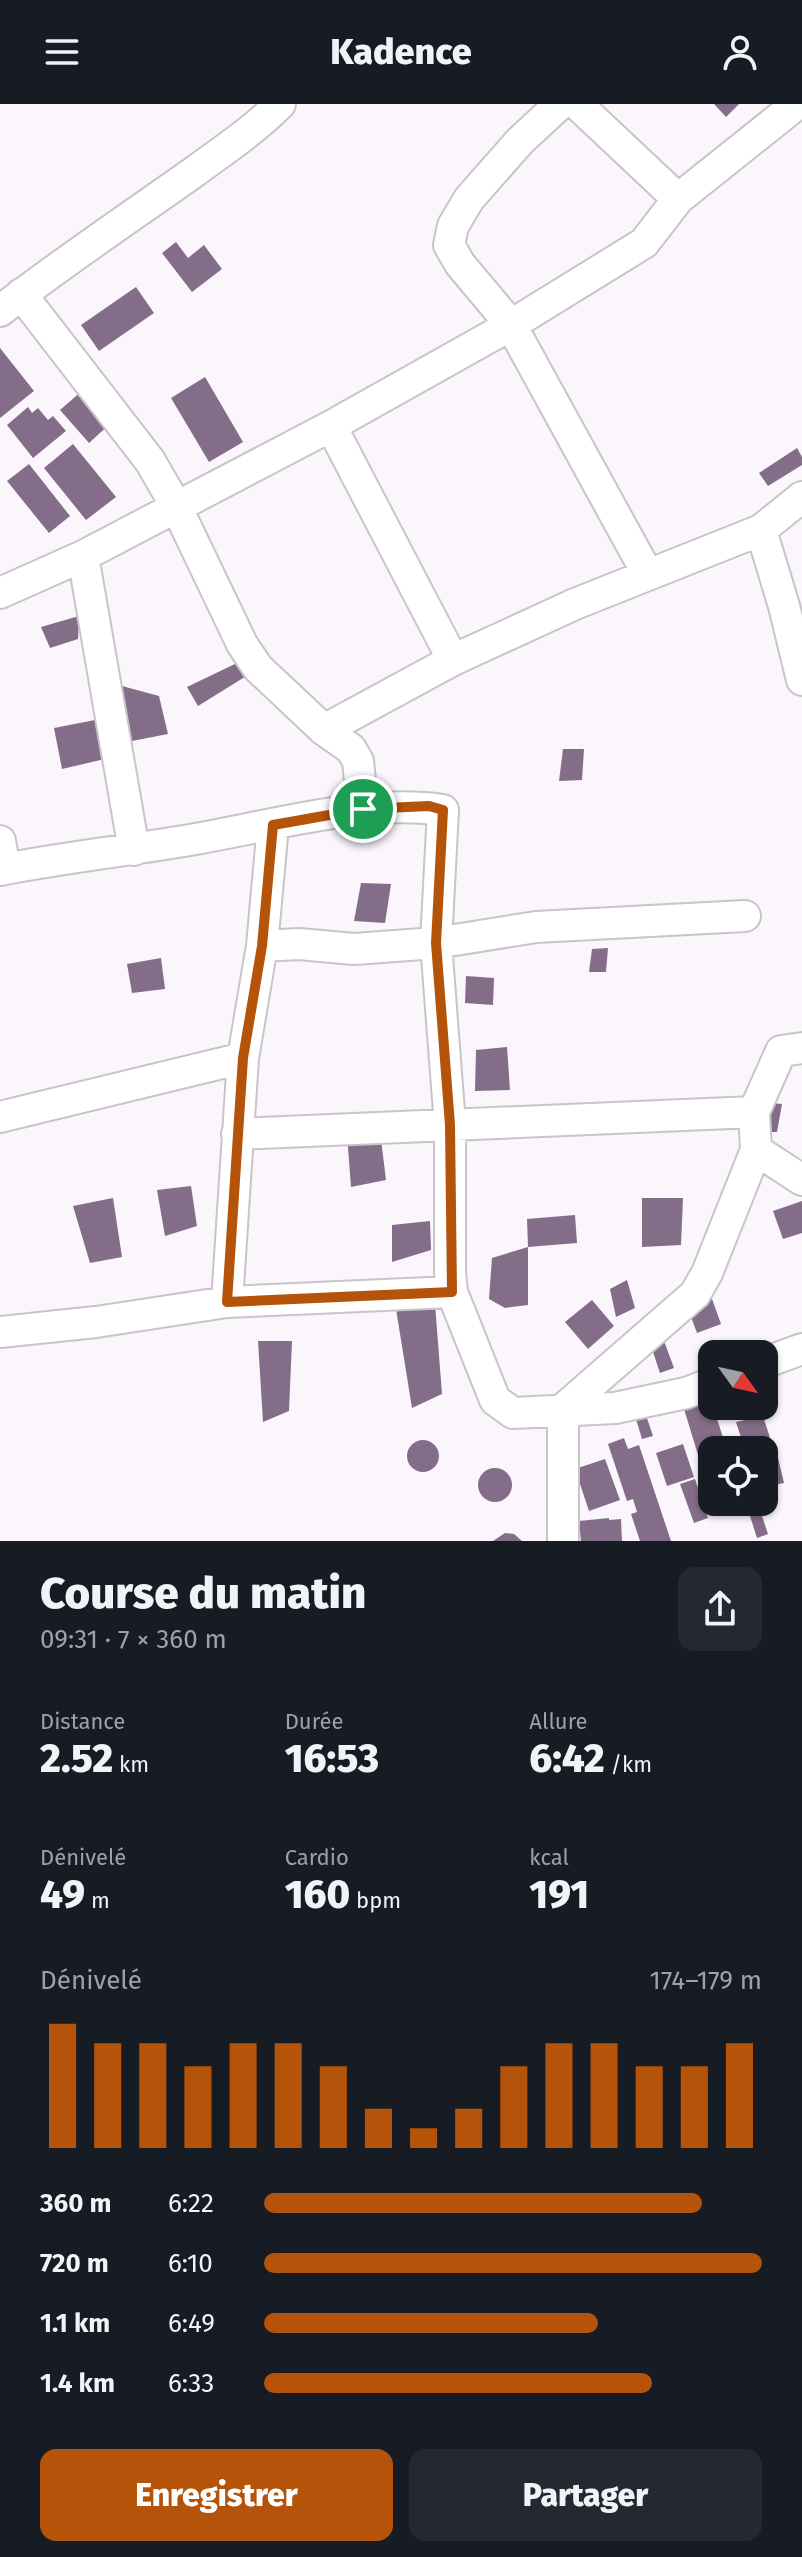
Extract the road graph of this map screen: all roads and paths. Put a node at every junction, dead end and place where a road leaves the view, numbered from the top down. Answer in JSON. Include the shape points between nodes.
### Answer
{"nodes":[{"id":1,"x":280,"y":104,"type":"edge"},
{"id":2,"x":560,"y":104,"type":"edge"},
{"id":3,"x":577,"y":104,"type":"edge"},
{"id":4,"x":797,"y":104,"type":"edge"},
{"id":5,"x":678,"y":199,"type":"junction"},
{"id":6,"x":10,"y":302,"type":"edge"},
{"id":7,"x":511,"y":325,"type":"junction"},
{"id":8,"x":331,"y":426,"type":"junction"},
{"id":9,"x":802,"y":497,"type":"edge"},
{"id":10,"x":176,"y":506,"type":"junction"},
{"id":11,"x":761,"y":530,"type":"junction"},
{"id":12,"x":83,"y":556,"type":"junction"},
{"id":13,"x":647,"y":573,"type":"junction"},
{"id":14,"x":0,"y":593,"type":"edge"},
{"id":15,"x":453,"y":660,"type":"junction"},
{"id":16,"x":802,"y":680,"type":"edge"},
{"id":17,"x":324,"y":730,"type":"junction"},
{"id":18,"x":363,"y":809,"type":"junction"},
{"id":19,"x":273,"y":825,"type":"junction"},
{"id":20,"x":134,"y":850,"type":"junction"},
{"id":21,"x":2,"y":860,"type":"edge"},
{"id":22,"x":745,"y":916,"type":"dead end"},
{"id":23,"x":436,"y":943,"type":"junction"},
{"id":24,"x":262,"y":946,"type":"junction"},
{"id":25,"x":802,"y":1048,"type":"edge"},
{"id":26,"x":243,"y":1058,"type":"junction"},
{"id":27,"x":754,"y":1112,"type":"junction"},
{"id":28,"x":0,"y":1117,"type":"edge"},
{"id":29,"x":450,"y":1125,"type":"junction"},
{"id":30,"x":237,"y":1134,"type":"junction"},
{"id":31,"x":756,"y":1150,"type":"junction"},
{"id":32,"x":802,"y":1180,"type":"edge"},
{"id":33,"x":452,"y":1292,"type":"junction"},
{"id":34,"x":227,"y":1302,"type":"junction"},
{"id":35,"x":0,"y":1332,"type":"edge"},
{"id":36,"x":802,"y":1349,"type":"edge"},
{"id":37,"x":778,"y":1358,"type":"edge"},
{"id":38,"x":698,"y":1388,"type":"edge"},
{"id":39,"x":563,"y":1409,"type":"junction"},
{"id":40,"x":563,"y":1541,"type":"edge"}],
"edges":[{"from":1,"to":6,"type":"street","via":[[256,128]]},
{"from":2,"to":7,"type":"street","via":[[469,199],[453,226],[449,245],[460,264]]},
{"from":3,"to":5,"type":"street"},
{"from":4,"to":5,"type":"street"},
{"from":5,"to":7,"type":"street","via":[[644,243]]},
{"from":6,"to":10,"type":"street","via":[[150,461]]},
{"from":7,"to":8,"type":"street"},
{"from":7,"to":13,"type":"street"},
{"from":8,"to":10,"type":"street"},
{"from":8,"to":15,"type":"street"},
{"from":9,"to":11,"type":"street"},
{"from":10,"to":12,"type":"street"},
{"from":10,"to":17,"type":"street","via":[[242,644],[277,688]]},
{"from":11,"to":13,"type":"street"},
{"from":11,"to":16,"type":"street"},
{"from":12,"to":14,"type":"street"},
{"from":12,"to":20,"type":"street"},
{"from":13,"to":15,"type":"street"},
{"from":15,"to":17,"type":"street"},
{"from":17,"to":18,"type":"street","via":[[351,749],[358,761]]},
{"from":18,"to":19,"type":"street"},
{"from":18,"to":23,"type":"street","via":[[443,810]]},
{"from":19,"to":20,"type":"street"},
{"from":19,"to":24,"type":"street"},
{"from":20,"to":21,"type":"street"},
{"from":22,"to":23,"type":"street","via":[[536,927]]},
{"from":23,"to":24,"type":"street","via":[[354,949]]},
{"from":23,"to":29,"type":"street"},
{"from":24,"to":26,"type":"street"},
{"from":25,"to":27,"type":"street","via":[[781,1051]]},
{"from":26,"to":28,"type":"street"},
{"from":26,"to":30,"type":"street"},
{"from":27,"to":29,"type":"street"},
{"from":27,"to":31,"type":"street"},
{"from":29,"to":30,"type":"street"},
{"from":29,"to":33,"type":"street"},
{"from":30,"to":34,"type":"street"},
{"from":31,"to":32,"type":"street"},
{"from":31,"to":39,"type":"street","via":[[695,1294]]},
{"from":33,"to":34,"type":"street"},
{"from":33,"to":39,"type":"street","via":[[495,1400],[513,1413]]},
{"from":34,"to":35,"type":"street"},
{"from":36,"to":37,"type":"street"},
{"from":38,"to":39,"type":"street","via":[[615,1408]]},
{"from":39,"to":40,"type":"street"}]}
